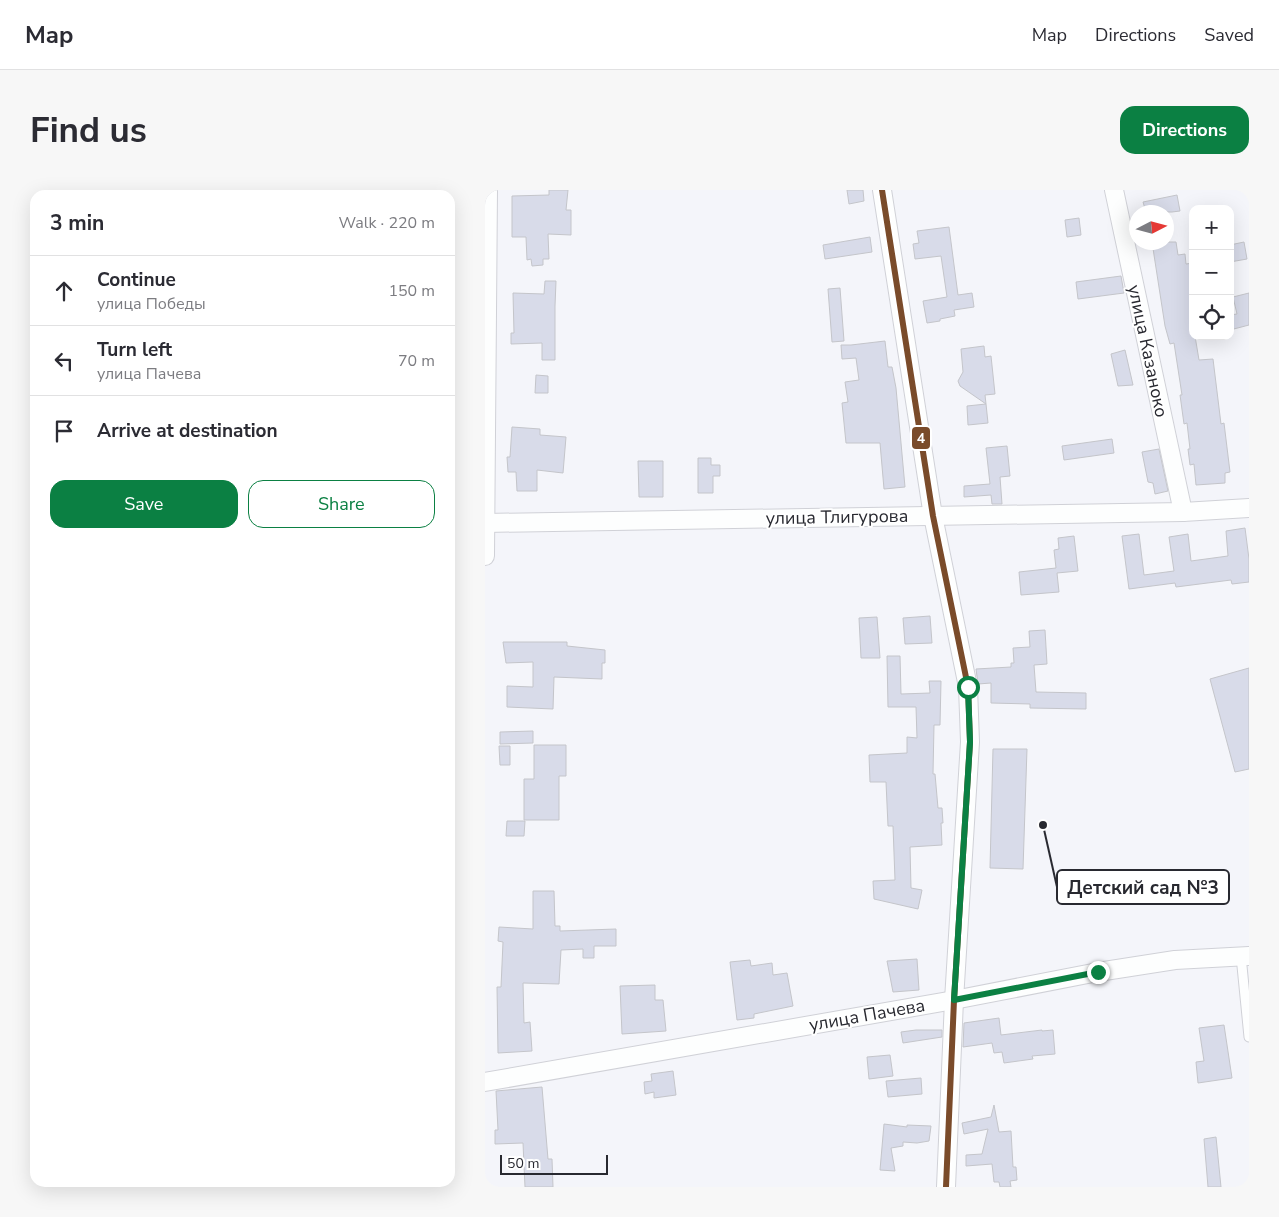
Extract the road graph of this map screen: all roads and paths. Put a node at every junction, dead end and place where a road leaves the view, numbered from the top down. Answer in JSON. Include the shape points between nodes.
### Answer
{"nodes":[{"id":1,"x":488,"y":190,"type":"edge"},
{"id":2,"x":882,"y":190,"type":"edge"},
{"id":3,"x":1114,"y":190,"type":"edge"},
{"id":4,"x":1249,"y":508,"type":"edge"},
{"id":5,"x":1183,"y":512,"type":"junction"},
{"id":6,"x":933,"y":516,"type":"junction"},
{"id":7,"x":485,"y":523,"type":"edge"},
{"id":8,"x":485,"y":556,"type":"edge"},
{"id":9,"x":1245,"y":956,"type":"edge"},
{"id":10,"x":954,"y":1000,"type":"junction"},
{"id":11,"x":1249,"y":1037,"type":"edge"},
{"id":12,"x":485,"y":1082,"type":"edge"},
{"id":13,"x":946,"y":1187,"type":"edge"}],
"edges":[{"from":1,"to":7,"type":"street"},
{"from":2,"to":6,"type":"street"},
{"from":3,"to":5,"type":"street","name":"улица Казаноко"},
{"from":4,"to":5,"type":"street","name":"улица Тлигурова"},
{"from":5,"to":6,"type":"street","name":"улица Тлигурова"},
{"from":6,"to":7,"type":"street","name":"улица Тлигурова"},
{"from":6,"to":10,"type":"street","via":[[968,687],[970,742]]},
{"from":7,"to":8,"type":"street"},
{"from":9,"to":10,"type":"street","name":"улица Пачева","via":[[1175,960]]},
{"from":9,"to":11,"type":"lane"},
{"from":10,"to":12,"type":"street","name":"улица Пачева"},
{"from":10,"to":13,"type":"street"}]}
